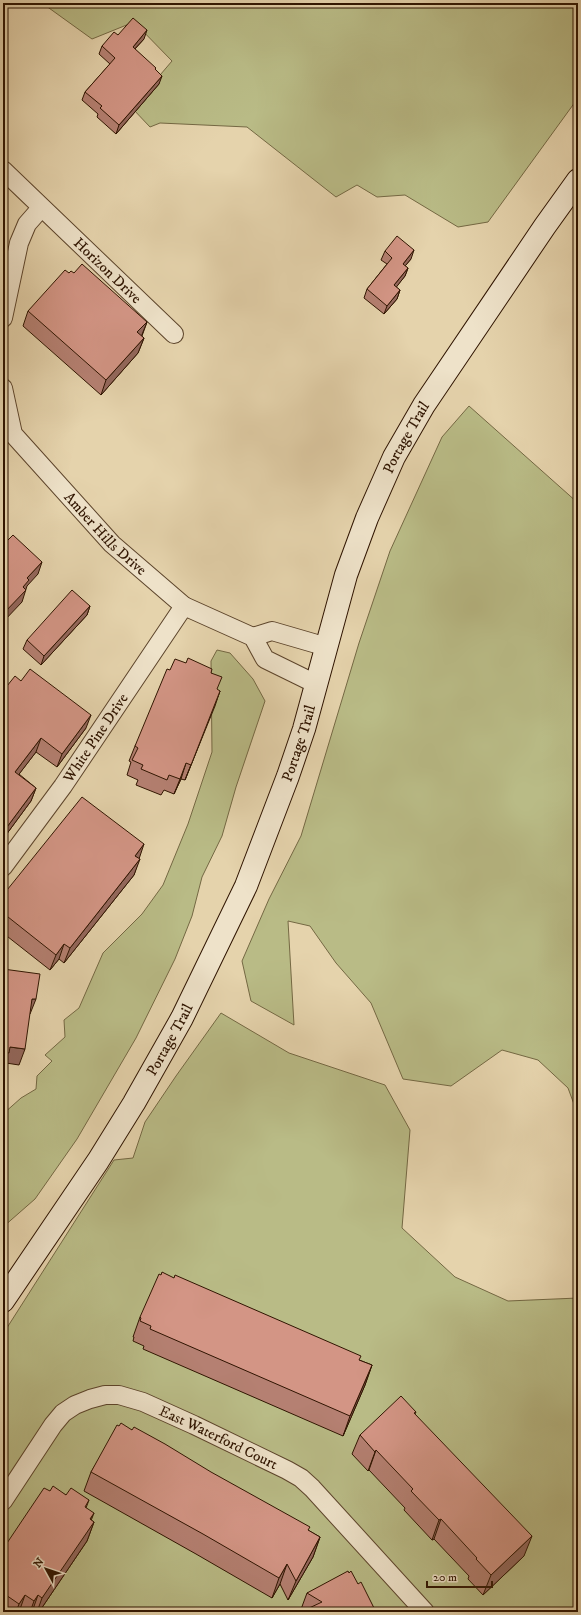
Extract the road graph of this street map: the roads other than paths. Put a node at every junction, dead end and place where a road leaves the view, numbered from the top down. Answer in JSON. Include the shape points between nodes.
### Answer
{"nodes":[{"id":1,"x":3,"y":170,"type":"edge"},
{"id":2,"x":578,"y":180,"type":"edge"},
{"id":3,"x":41,"y":208,"type":"junction"},
{"id":4,"x":3,"y":318,"type":"edge"},
{"id":5,"x":174,"y":334,"type":"dead end"},
{"id":6,"x":3,"y":388,"type":"edge"},
{"id":7,"x":8,"y":440,"type":"edge"},
{"id":8,"x":184,"y":606,"type":"junction"},
{"id":9,"x":253,"y":637,"type":"junction"},
{"id":10,"x":327,"y":647,"type":"junction"},
{"id":11,"x":316,"y":684,"type":"junction"},
{"id":12,"x":3,"y":867,"type":"edge"},
{"id":13,"x":3,"y":1302,"type":"edge"},
{"id":14,"x":3,"y":1501,"type":"edge"},
{"id":15,"x":425,"y":1612,"type":"edge"}],
"edges":[{"from":1,"to":3,"type":"street","name":"Horizon Drive"},
{"from":2,"to":10,"type":"main road","name":"Portage Trail","via":[[424,405],[394,457],[367,518],[346,575]]},
{"from":3,"to":4,"type":"street","via":[[27,224],[20,243]]},
{"from":3,"to":5,"type":"street","name":"Horizon Drive"},
{"from":6,"to":7,"type":"street","name":"Amber Hills Drive"},
{"from":7,"to":8,"type":"street","name":"Amber Hills Drive","via":[[112,544]]},
{"from":8,"to":9,"type":"street","name":"Amber Hills Drive"},
{"from":8,"to":12,"type":"street","name":"White Pine Drive","via":[[63,786]]},
{"from":9,"to":10,"type":"street","via":[[272,631]]},
{"from":9,"to":11,"type":"street","via":[[265,659]]},
{"from":10,"to":11,"type":"main road","name":"Portage Trail"},
{"from":11,"to":13,"type":"main road","name":"Portage Trail","via":[[288,776],[246,886],[182,1018],[98,1161]]},
{"from":14,"to":15,"type":"street","name":"East Waterford Court","via":[[63,1413],[90,1398],[119,1395],[131,1398],[194,1425],[301,1478]]}]}
